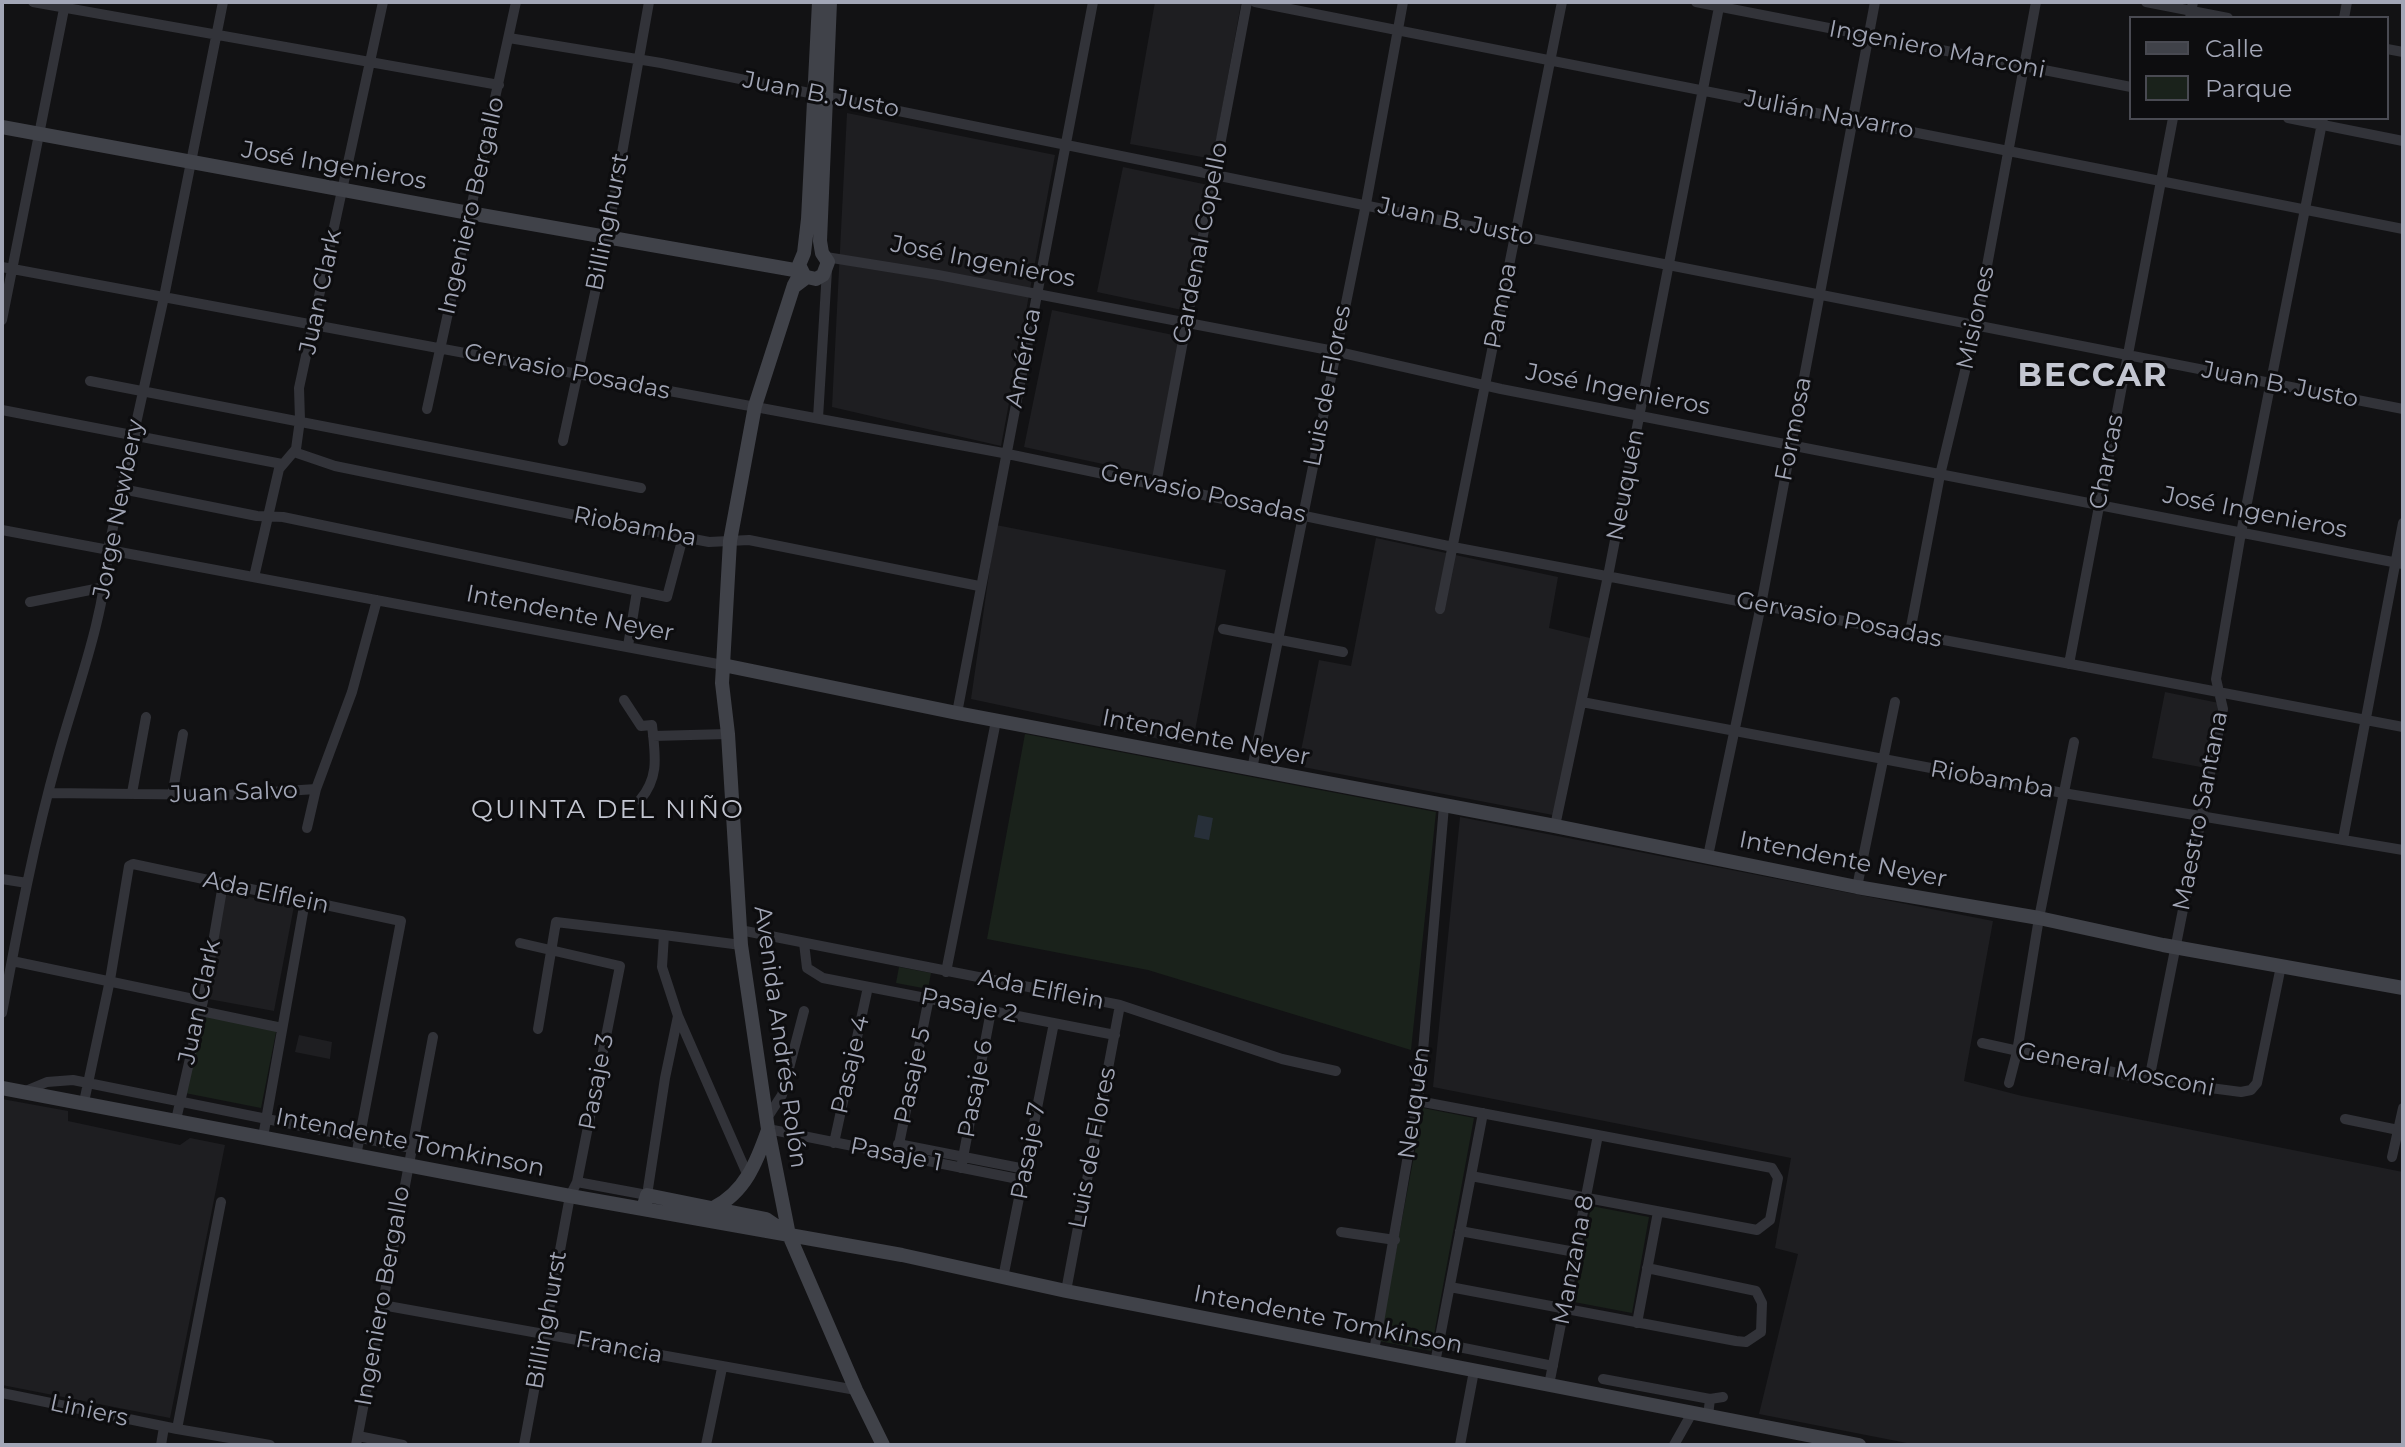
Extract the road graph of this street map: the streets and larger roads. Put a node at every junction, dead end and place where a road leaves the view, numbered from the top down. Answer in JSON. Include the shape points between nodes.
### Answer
{"nodes":[{"id":1,"x":33,"y":2,"type":"edge"},
{"id":2,"x":223,"y":2,"type":"edge"},
{"id":3,"x":383,"y":2,"type":"edge"},
{"id":4,"x":516,"y":2,"type":"edge"},
{"id":5,"x":649,"y":2,"type":"edge"},
{"id":6,"x":819,"y":2,"type":"edge"},
{"id":7,"x":830,"y":2,"type":"edge"},
{"id":8,"x":1093,"y":2,"type":"edge"},
{"id":9,"x":1247,"y":2,"type":"edge"},
{"id":10,"x":1255,"y":2,"type":"edge"},
{"id":11,"x":1403,"y":2,"type":"edge"},
{"id":12,"x":1562,"y":2,"type":"edge"},
{"id":13,"x":1696,"y":2,"type":"edge"},
{"id":14,"x":1875,"y":2,"type":"edge"},
{"id":15,"x":2036,"y":2,"type":"edge"},
{"id":16,"x":2146,"y":2,"type":"edge"},
{"id":17,"x":1719,"y":4,"type":"edge"},
{"id":18,"x":65,"y":5,"type":"edge"},
{"id":19,"x":2191,"y":10,"type":"edge"},
{"id":20,"x":2219,"y":16,"type":"edge"},
{"id":21,"x":1398,"y":30,"type":"junction"},
{"id":22,"x":216,"y":34,"type":"junction"},
{"id":23,"x":1869,"y":37,"type":"junction"},
{"id":24,"x":509,"y":38,"type":"junction"},
{"id":25,"x":638,"y":59,"type":"junction"},
{"id":26,"x":1550,"y":60,"type":"junction"},
{"id":27,"x":369,"y":62,"type":"junction"},
{"id":28,"x":2024,"y":67,"type":"junction"},
{"id":29,"x":499,"y":85,"type":"junction"},
{"id":30,"x":2129,"y":87,"type":"edge"},
{"id":31,"x":1703,"y":90,"type":"junction"},
{"id":32,"x":820,"y":96,"type":"junction"},
{"id":33,"x":1852,"y":120,"type":"junction"},
{"id":34,"x":2173,"y":120,"type":"edge"},
{"id":35,"x":2323,"y":121,"type":"edge"},
{"id":36,"x":2,"y":127,"type":"edge"},
{"id":37,"x":40,"y":134,"type":"junction"},
{"id":38,"x":2403,"y":141,"type":"edge"},
{"id":39,"x":1065,"y":143,"type":"junction"},
{"id":40,"x":2008,"y":151,"type":"junction"},
{"id":41,"x":192,"y":162,"type":"junction"},
{"id":42,"x":1215,"y":174,"type":"junction"},
{"id":43,"x":2161,"y":181,"type":"junction"},
{"id":44,"x":343,"y":190,"type":"junction"},
{"id":45,"x":1366,"y":204,"type":"junction"},
{"id":46,"x":2305,"y":209,"type":"junction"},
{"id":47,"x":470,"y":213,"type":"junction"},
{"id":48,"x":2403,"y":229,"type":"edge"},
{"id":49,"x":1515,"y":235,"type":"junction"},
{"id":50,"x":607,"y":237,"type":"junction"},
{"id":51,"x":804,"y":253,"type":"junction"},
{"id":52,"x":825,"y":260,"type":"junction"},
{"id":53,"x":1669,"y":265,"type":"junction"},
{"id":54,"x":8,"y":268,"type":"edge"},
{"id":55,"x":803,"y":273,"type":"junction"},
{"id":56,"x":1037,"y":294,"type":"junction"},
{"id":57,"x":1819,"y":294,"type":"junction"},
{"id":58,"x":164,"y":297,"type":"junction"},
{"id":59,"x":2,"y":320,"type":"edge"},
{"id":60,"x":1186,"y":323,"type":"junction"},
{"id":61,"x":314,"y":325,"type":"junction"},
{"id":62,"x":1976,"y":325,"type":"junction"},
{"id":63,"x":440,"y":348,"type":"junction"},
{"id":64,"x":1334,"y":351,"type":"junction"},
{"id":65,"x":2128,"y":355,"type":"junction"},
{"id":66,"x":576,"y":373,"type":"junction"},
{"id":67,"x":90,"y":381,"type":"dead end"},
{"id":68,"x":2271,"y":383,"type":"junction"},
{"id":69,"x":1485,"y":386,"type":"junction"},
{"id":70,"x":143,"y":392,"type":"junction"},
{"id":71,"x":755,"y":406,"type":"junction"},
{"id":72,"x":427,"y":409,"type":"dead end"},
{"id":73,"x":2403,"y":409,"type":"edge"},
{"id":74,"x":2,"y":410,"type":"edge"},
{"id":75,"x":1639,"y":416,"type":"junction"},
{"id":76,"x":818,"y":418,"type":"junction"},
{"id":77,"x":300,"y":420,"type":"junction"},
{"id":78,"x":134,"y":435,"type":"junction"},
{"id":79,"x":563,"y":441,"type":"dead end"},
{"id":80,"x":1791,"y":445,"type":"junction"},
{"id":81,"x":294,"y":452,"type":"junction"},
{"id":82,"x":1006,"y":453,"type":"junction"},
{"id":83,"x":282,"y":464,"type":"junction"},
{"id":84,"x":1940,"y":475,"type":"junction"},
{"id":85,"x":1156,"y":484,"type":"junction"},
{"id":86,"x":641,"y":488,"type":"dead end"},
{"id":87,"x":122,"y":489,"type":"junction"},
{"id":88,"x":2099,"y":505,"type":"junction"},
{"id":89,"x":1302,"y":514,"type":"junction"},
{"id":90,"x":269,"y":516,"type":"junction"},
{"id":91,"x":2403,"y":523,"type":"edge"},
{"id":92,"x":2,"y":530,"type":"edge"},
{"id":93,"x":2241,"y":533,"type":"junction"},
{"id":94,"x":683,"y":537,"type":"junction"},
{"id":95,"x":730,"y":541,"type":"junction"},
{"id":96,"x":1453,"y":547,"type":"junction"},
{"id":97,"x":108,"y":550,"type":"junction"},
{"id":98,"x":2399,"y":563,"type":"edge"},
{"id":99,"x":1608,"y":576,"type":"junction"},
{"id":100,"x":254,"y":577,"type":"junction"},
{"id":101,"x":979,"y":586,"type":"junction"},
{"id":102,"x":105,"y":587,"type":"junction"},
{"id":103,"x":637,"y":591,"type":"junction"},
{"id":104,"x":377,"y":600,"type":"junction"},
{"id":105,"x":30,"y":602,"type":"dead end"},
{"id":106,"x":1761,"y":605,"type":"junction"},
{"id":107,"x":1440,"y":609,"type":"dead end"},
{"id":108,"x":1223,"y":629,"type":"dead end"},
{"id":109,"x":1910,"y":632,"type":"junction"},
{"id":110,"x":1278,"y":639,"type":"junction"},
{"id":111,"x":628,"y":646,"type":"junction"},
{"id":112,"x":1343,"y":652,"type":"dead end"},
{"id":113,"x":2069,"y":664,"type":"junction"},
{"id":114,"x":723,"y":665,"type":"junction"},
{"id":115,"x":2221,"y":692,"type":"junction"},
{"id":116,"x":624,"y":700,"type":"dead end"},
{"id":117,"x":1582,"y":702,"type":"junction"},
{"id":118,"x":1895,"y":702,"type":"dead end"},
{"id":119,"x":957,"y":713,"type":"junction"},
{"id":120,"x":146,"y":717,"type":"dead end"},
{"id":121,"x":996,"y":721,"type":"junction"},
{"id":122,"x":2366,"y":721,"type":"junction"},
{"id":123,"x":2403,"y":727,"type":"edge"},
{"id":124,"x":1733,"y":731,"type":"junction"},
{"id":125,"x":183,"y":734,"type":"dead end"},
{"id":126,"x":728,"y":734,"type":"junction"},
{"id":127,"x":653,"y":736,"type":"junction"},
{"id":128,"x":2074,"y":742,"type":"dead end"},
{"id":129,"x":1884,"y":760,"type":"junction"},
{"id":130,"x":1252,"y":769,"type":"junction"},
{"id":131,"x":316,"y":789,"type":"junction"},
{"id":132,"x":49,"y":793,"type":"junction"},
{"id":133,"x":132,"y":793,"type":"junction"},
{"id":134,"x":2063,"y":793,"type":"junction"},
{"id":135,"x":172,"y":796,"type":"junction"},
{"id":136,"x":640,"y":800,"type":"dead end"},
{"id":137,"x":1444,"y":806,"type":"junction"},
{"id":138,"x":2202,"y":817,"type":"junction"},
{"id":139,"x":1555,"y":826,"type":"junction"},
{"id":140,"x":307,"y":828,"type":"dead end"},
{"id":141,"x":2343,"y":839,"type":"junction"},
{"id":142,"x":2403,"y":850,"type":"edge"},
{"id":143,"x":1708,"y":856,"type":"junction"},
{"id":144,"x":2,"y":879,"type":"edge"},
{"id":145,"x":27,"y":883,"type":"junction"},
{"id":146,"x":223,"y":884,"type":"junction"},
{"id":147,"x":1857,"y":887,"type":"junction"},
{"id":148,"x":305,"y":901,"type":"junction"},
{"id":149,"x":2039,"y":918,"type":"junction"},
{"id":150,"x":664,"y":935,"type":"junction"},
{"id":151,"x":741,"y":937,"type":"junction"},
{"id":152,"x":520,"y":943,"type":"dead end"},
{"id":153,"x":804,"y":943,"type":"junction"},
{"id":154,"x":2175,"y":947,"type":"junction"},
{"id":155,"x":552,"y":952,"type":"junction"},
{"id":156,"x":12,"y":961,"type":"junction"},
{"id":157,"x":2281,"y":966,"type":"junction"},
{"id":158,"x":946,"y":972,"type":"junction"},
{"id":159,"x":110,"y":980,"type":"junction"},
{"id":160,"x":868,"y":987,"type":"junction"},
{"id":161,"x":2403,"y":988,"type":"edge"},
{"id":162,"x":929,"y":998,"type":"junction"},
{"id":163,"x":1120,"y":1005,"type":"junction"},
{"id":164,"x":202,"y":1006,"type":"junction"},
{"id":165,"x":804,"y":1011,"type":"dead end"},
{"id":166,"x":991,"y":1011,"type":"junction"},
{"id":167,"x":2,"y":1013,"type":"edge"},
{"id":168,"x":678,"y":1016,"type":"junction"},
{"id":169,"x":1054,"y":1023,"type":"junction"},
{"id":170,"x":282,"y":1028,"type":"junction"},
{"id":171,"x":538,"y":1029,"type":"dead end"},
{"id":172,"x":1115,"y":1035,"type":"junction"},
{"id":173,"x":433,"y":1037,"type":"dead end"},
{"id":174,"x":1982,"y":1043,"type":"dead end"},
{"id":175,"x":2017,"y":1052,"type":"junction"},
{"id":176,"x":1336,"y":1071,"type":"dead end"},
{"id":177,"x":2149,"y":1080,"type":"junction"},
{"id":178,"x":89,"y":1083,"type":"junction"},
{"id":179,"x":2009,"y":1083,"type":"dead end"},
{"id":180,"x":2,"y":1088,"type":"edge"},
{"id":181,"x":23,"y":1092,"type":"junction"},
{"id":182,"x":179,"y":1100,"type":"junction"},
{"id":183,"x":1418,"y":1101,"type":"junction"},
{"id":184,"x":84,"y":1102,"type":"junction"},
{"id":185,"x":2403,"y":1108,"type":"edge"},
{"id":186,"x":1483,"y":1113,"type":"junction"},
{"id":187,"x":266,"y":1118,"type":"junction"},
{"id":188,"x":2345,"y":1119,"type":"dead end"},
{"id":189,"x":176,"y":1120,"type":"junction"},
{"id":190,"x":768,"y":1123,"type":"junction"},
{"id":191,"x":2400,"y":1130,"type":"edge"},
{"id":192,"x":1598,"y":1135,"type":"junction"},
{"id":193,"x":263,"y":1137,"type":"junction"},
{"id":194,"x":359,"y":1138,"type":"junction"},
{"id":195,"x":834,"y":1143,"type":"junction"},
{"id":196,"x":411,"y":1148,"type":"junction"},
{"id":197,"x":897,"y":1149,"type":"junction"},
{"id":198,"x":356,"y":1156,"type":"junction"},
{"id":199,"x":2392,"y":1157,"type":"dead end"},
{"id":200,"x":962,"y":1162,"type":"junction"},
{"id":201,"x":407,"y":1165,"type":"junction"},
{"id":202,"x":1024,"y":1175,"type":"junction"},
{"id":203,"x":748,"y":1176,"type":"junction"},
{"id":204,"x":1471,"y":1176,"type":"junction"},
{"id":205,"x":574,"y":1189,"type":"junction"},
{"id":206,"x":1586,"y":1198,"type":"junction"},
{"id":207,"x":221,"y":1202,"type":"dead end"},
{"id":208,"x":645,"y":1202,"type":"junction"},
{"id":209,"x":713,"y":1208,"type":"junction"},
{"id":210,"x":1658,"y":1212,"type":"junction"},
{"id":211,"x":1460,"y":1231,"type":"junction"},
{"id":212,"x":1341,"y":1232,"type":"dead end"},
{"id":213,"x":789,"y":1235,"type":"junction"},
{"id":214,"x":1395,"y":1240,"type":"junction"},
{"id":215,"x":1575,"y":1252,"type":"junction"},
{"id":216,"x":1647,"y":1268,"type":"junction"},
{"id":217,"x":1003,"y":1278,"type":"junction"},
{"id":218,"x":1450,"y":1287,"type":"junction"},
{"id":219,"x":1066,"y":1291,"type":"junction"},
{"id":220,"x":382,"y":1305,"type":"junction"},
{"id":221,"x":1564,"y":1308,"type":"junction"},
{"id":222,"x":1637,"y":1323,"type":"junction"},
{"id":223,"x":544,"y":1333,"type":"junction"},
{"id":224,"x":1439,"y":1343,"type":"junction"},
{"id":225,"x":1374,"y":1351,"type":"junction"},
{"id":226,"x":1435,"y":1363,"type":"junction"},
{"id":227,"x":1553,"y":1366,"type":"junction"},
{"id":228,"x":722,"y":1368,"type":"junction"},
{"id":229,"x":1474,"y":1371,"type":"junction"},
{"id":230,"x":1603,"y":1379,"type":"dead end"},
{"id":231,"x":1549,"y":1385,"type":"junction"},
{"id":232,"x":856,"y":1390,"type":"junction"},
{"id":233,"x":2,"y":1393,"type":"edge"},
{"id":234,"x":1723,"y":1397,"type":"dead end"},
{"id":235,"x":1710,"y":1399,"type":"junction"},
{"id":236,"x":1692,"y":1413,"type":"junction"},
{"id":237,"x":1708,"y":1416,"type":"junction"},
{"id":238,"x":164,"y":1427,"type":"junction"},
{"id":239,"x":177,"y":1429,"type":"junction"},
{"id":240,"x":357,"y":1440,"type":"edge"},
{"id":241,"x":1802,"y":1440,"type":"edge"},
{"id":242,"x":161,"y":1445,"type":"edge"},
{"id":243,"x":270,"y":1445,"type":"edge"},
{"id":244,"x":403,"y":1445,"type":"edge"},
{"id":245,"x":524,"y":1445,"type":"edge"},
{"id":246,"x":706,"y":1445,"type":"edge"},
{"id":247,"x":883,"y":1445,"type":"edge"},
{"id":248,"x":1460,"y":1445,"type":"edge"},
{"id":249,"x":1674,"y":1445,"type":"edge"},
{"id":250,"x":1859,"y":1445,"type":"edge"}],
"edges":[{"from":1,"to":18,"type":"street"},
{"from":2,"to":22,"type":"street","name":"Jorge Newbery"},
{"from":3,"to":27,"type":"street","name":"Juan Clark"},
{"from":4,"to":24,"type":"street","name":"Ingeniero Bergallo"},
{"from":5,"to":25,"type":"street","name":"Billinghurst"},
{"from":6,"to":32,"type":"street"},
{"from":7,"to":32,"type":"street"},
{"from":8,"to":39,"type":"street","name":"América"},
{"from":9,"to":42,"type":"street","name":"Cardenal Copello"},
{"from":10,"to":21,"type":"street","name":"Julián Navarro"},
{"from":11,"to":21,"type":"street","name":"Luis de Flores"},
{"from":12,"to":26,"type":"street","name":"Pampa"},
{"from":13,"to":17,"type":"street","name":"Ingeniero Marconi"},
{"from":14,"to":23,"type":"street","name":"Formosa"},
{"from":15,"to":28,"type":"street","name":"Misiones"},
{"from":16,"to":19,"type":"street"},
{"from":17,"to":23,"type":"street","name":"Ingeniero Marconi"},
{"from":17,"to":31,"type":"street","name":"Neuquén"},
{"from":18,"to":22,"type":"street"},
{"from":18,"to":37,"type":"street"},
{"from":19,"to":20,"type":"street"},
{"from":21,"to":26,"type":"street","name":"Julián Navarro"},
{"from":21,"to":45,"type":"street","name":"Luis de Flores"},
{"from":22,"to":27,"type":"street"},
{"from":22,"to":41,"type":"street","name":"Jorge Newbery"},
{"from":23,"to":28,"type":"street","name":"Ingeniero Marconi"},
{"from":23,"to":33,"type":"street","name":"Formosa"},
{"from":24,"to":25,"type":"street","name":"Juan B. Justo"},
{"from":24,"to":29,"type":"street","name":"Ingeniero Bergallo"},
{"from":25,"to":32,"type":"street","name":"Juan B. Justo"},
{"from":25,"to":50,"type":"street","name":"Billinghurst"},
{"from":26,"to":31,"type":"street","name":"Julián Navarro"},
{"from":26,"to":49,"type":"street","name":"Pampa"},
{"from":27,"to":29,"type":"street"},
{"from":27,"to":44,"type":"street","name":"Juan Clark"},
{"from":28,"to":30,"type":"street","name":"Ingeniero Marconi"},
{"from":28,"to":40,"type":"street","name":"Misiones"},
{"from":29,"to":47,"type":"street","name":"Ingeniero Bergallo"},
{"from":31,"to":33,"type":"street","name":"Julián Navarro"},
{"from":31,"to":53,"type":"street","name":"Neuquén"},
{"from":32,"to":39,"type":"street","name":"Juan B. Justo"},
{"from":32,"to":51,"type":"street"},
{"from":32,"to":52,"type":"street","via":[[820,241]]},
{"from":33,"to":40,"type":"street","name":"Julián Navarro"},
{"from":33,"to":57,"type":"street","name":"Formosa"},
{"from":34,"to":43,"type":"street","name":"Charcas"},
{"from":35,"to":38,"type":"street"},
{"from":35,"to":46,"type":"street","name":"Maestro Santana"},
{"from":36,"to":37,"type":"street","name":"José Ingenieros"},
{"from":37,"to":41,"type":"street","name":"José Ingenieros"},
{"from":37,"to":54,"type":"street"},
{"from":39,"to":42,"type":"street","name":"Juan B. Justo"},
{"from":39,"to":56,"type":"street","name":"América"},
{"from":40,"to":43,"type":"street","name":"Julián Navarro"},
{"from":40,"to":62,"type":"street","name":"Misiones"},
{"from":41,"to":44,"type":"street","name":"José Ingenieros"},
{"from":41,"to":58,"type":"street","name":"Jorge Newbery"},
{"from":42,"to":45,"type":"street","name":"Juan B. Justo"},
{"from":42,"to":60,"type":"street","name":"Cardenal Copello"},
{"from":43,"to":46,"type":"street","name":"Julián Navarro"},
{"from":43,"to":65,"type":"street","name":"Charcas"},
{"from":44,"to":47,"type":"street","name":"José Ingenieros"},
{"from":44,"to":61,"type":"street","name":"Juan Clark"},
{"from":45,"to":49,"type":"street","name":"Juan B. Justo"},
{"from":45,"to":64,"type":"street","name":"Luis de Flores"},
{"from":46,"to":48,"type":"street","name":"Julián Navarro"},
{"from":46,"to":68,"type":"street","name":"Maestro Santana"},
{"from":47,"to":50,"type":"street","name":"José Ingenieros"},
{"from":47,"to":63,"type":"street","name":"Ingeniero Bergallo"},
{"from":49,"to":53,"type":"street","name":"Juan B. Justo"},
{"from":49,"to":69,"type":"street","name":"Pampa"},
{"from":50,"to":55,"type":"street","name":"José Ingenieros"},
{"from":50,"to":66,"type":"street","name":"Billinghurst"},
{"from":51,"to":52,"type":"street","via":[[809,250]]},
{"from":51,"to":55,"type":"street"},
{"from":52,"to":55,"type":"street","name":"Avenida Andrés Rolón","via":[[816,279]]},
{"from":52,"to":56,"type":"street","name":"José Ingenieros","via":[[840,257]]},
{"from":52,"to":76,"type":"street"},
{"from":53,"to":57,"type":"street","name":"Juan B. Justo"},
{"from":53,"to":75,"type":"street","name":"Neuquén"},
{"from":54,"to":58,"type":"street","name":"Gervasio Posadas"},
{"from":54,"to":59,"type":"street"},
{"from":55,"to":71,"type":"street","name":"Avenida Andrés Rolón","via":[[793,287]]},
{"from":56,"to":60,"type":"street","name":"José Ingenieros"},
{"from":56,"to":82,"type":"street","name":"América"},
{"from":57,"to":62,"type":"street","name":"Juan B. Justo"},
{"from":57,"to":80,"type":"street","name":"Formosa"},
{"from":58,"to":61,"type":"street","name":"Gervasio Posadas"},
{"from":58,"to":70,"type":"street","name":"Jorge Newbery"},
{"from":60,"to":64,"type":"street","name":"José Ingenieros"},
{"from":60,"to":85,"type":"street","name":"Cardenal Copello"},
{"from":61,"to":63,"type":"street","name":"Gervasio Posadas"},
{"from":61,"to":77,"type":"street","name":"Juan Clark","via":[[299,388]]},
{"from":62,"to":65,"type":"street","name":"Juan B. Justo"},
{"from":62,"to":84,"type":"street","name":"Misiones"},
{"from":63,"to":66,"type":"street","name":"Gervasio Posadas"},
{"from":63,"to":72,"type":"street","name":"Ingeniero Bergallo"},
{"from":64,"to":69,"type":"street","name":"José Ingenieros"},
{"from":64,"to":89,"type":"street","name":"Luis de Flores"},
{"from":65,"to":68,"type":"street","name":"Juan B. Justo"},
{"from":65,"to":88,"type":"street","name":"Charcas"},
{"from":66,"to":71,"type":"street","name":"Gervasio Posadas"},
{"from":66,"to":79,"type":"street","name":"Billinghurst"},
{"from":67,"to":70,"type":"street"},
{"from":68,"to":73,"type":"street","name":"Juan B. Justo"},
{"from":68,"to":93,"type":"street","name":"Maestro Santana"},
{"from":69,"to":75,"type":"street","name":"José Ingenieros"},
{"from":69,"to":96,"type":"street","name":"Pampa"},
{"from":70,"to":77,"type":"street"},
{"from":70,"to":78,"type":"street","name":"Jorge Newbery"},
{"from":71,"to":76,"type":"street","name":"Gervasio Posadas"},
{"from":71,"to":95,"type":"street","name":"Avenida Andrés Rolón"},
{"from":74,"to":78,"type":"street"},
{"from":75,"to":80,"type":"street","name":"José Ingenieros"},
{"from":75,"to":99,"type":"street","name":"Neuquén"},
{"from":76,"to":82,"type":"street","name":"Gervasio Posadas"},
{"from":77,"to":81,"type":"street","name":"Juan Clark"},
{"from":77,"to":86,"type":"street"},
{"from":78,"to":83,"type":"street"},
{"from":78,"to":87,"type":"street","name":"Jorge Newbery"},
{"from":80,"to":84,"type":"street","name":"José Ingenieros"},
{"from":80,"to":106,"type":"street","name":"Formosa"},
{"from":81,"to":83,"type":"street"},
{"from":81,"to":94,"type":"street","name":"Riobamba","via":[[335,466]]},
{"from":82,"to":85,"type":"street","name":"Gervasio Posadas"},
{"from":82,"to":101,"type":"street","name":"América"},
{"from":83,"to":90,"type":"street"},
{"from":84,"to":88,"type":"street","name":"José Ingenieros"},
{"from":84,"to":109,"type":"street","name":"Misiones"},
{"from":85,"to":89,"type":"street","name":"Gervasio Posadas"},
{"from":87,"to":90,"type":"street"},
{"from":87,"to":97,"type":"street","name":"Jorge Newbery"},
{"from":88,"to":93,"type":"street","name":"José Ingenieros"},
{"from":88,"to":113,"type":"street","name":"Charcas"},
{"from":89,"to":96,"type":"street","name":"Gervasio Posadas"},
{"from":89,"to":110,"type":"street","name":"Luis de Flores"},
{"from":90,"to":100,"type":"street"},
{"from":90,"to":103,"type":"street"},
{"from":91,"to":98,"type":"street"},
{"from":92,"to":97,"type":"street","name":"Intendente Neyer"},
{"from":93,"to":98,"type":"street","name":"José Ingenieros"},
{"from":93,"to":115,"type":"street","name":"Maestro Santana","via":[[2216,679]]},
{"from":94,"to":95,"type":"street","name":"Riobamba"},
{"from":94,"to":103,"type":"street","via":[[667,597]]},
{"from":95,"to":101,"type":"street","name":"Riobamba","via":[[749,540]]},
{"from":95,"to":114,"type":"street","name":"Avenida Andrés Rolón"},
{"from":96,"to":99,"type":"street","name":"Gervasio Posadas"},
{"from":96,"to":107,"type":"street","name":"Pampa"},
{"from":97,"to":100,"type":"street","name":"Intendente Neyer"},
{"from":97,"to":102,"type":"street","name":"Jorge Newbery"},
{"from":98,"to":122,"type":"street"},
{"from":99,"to":106,"type":"street","name":"Gervasio Posadas"},
{"from":99,"to":117,"type":"street","name":"Neuquén"},
{"from":100,"to":104,"type":"street","name":"Intendente Neyer"},
{"from":101,"to":119,"type":"street","name":"América"},
{"from":102,"to":105,"type":"street"},
{"from":102,"to":132,"type":"street","name":"Jorge Newbery"},
{"from":103,"to":111,"type":"street"},
{"from":104,"to":111,"type":"street","name":"Intendente Neyer"},
{"from":104,"to":131,"type":"street","name":"Juan Salvo","via":[[352,692]]},
{"from":106,"to":109,"type":"street","name":"Gervasio Posadas"},
{"from":106,"to":124,"type":"street","name":"Formosa"},
{"from":108,"to":110,"type":"street"},
{"from":109,"to":113,"type":"street","name":"Gervasio Posadas"},
{"from":110,"to":112,"type":"street"},
{"from":110,"to":130,"type":"street","name":"Luis de Flores"},
{"from":111,"to":114,"type":"street","name":"Intendente Neyer"},
{"from":113,"to":115,"type":"street","name":"Gervasio Posadas"},
{"from":114,"to":119,"type":"street","name":"Intendente Neyer"},
{"from":114,"to":126,"type":"street","name":"Avenida Andrés Rolón"},
{"from":115,"to":122,"type":"street","name":"Gervasio Posadas"},
{"from":115,"to":138,"type":"street","name":"Maestro Santana","via":[[2223,709]]},
{"from":116,"to":127,"type":"street","via":[[641,726],[652,725]]},
{"from":117,"to":124,"type":"street","name":"Riobamba"},
{"from":117,"to":139,"type":"street","name":"Neuquén"},
{"from":118,"to":129,"type":"street"},
{"from":119,"to":121,"type":"street","name":"Intendente Neyer"},
{"from":120,"to":133,"type":"street"},
{"from":121,"to":130,"type":"street","name":"Intendente Neyer"},
{"from":121,"to":158,"type":"street"},
{"from":122,"to":123,"type":"street","name":"Gervasio Posadas"},
{"from":122,"to":141,"type":"street"},
{"from":124,"to":129,"type":"street","name":"Riobamba"},
{"from":124,"to":143,"type":"street","name":"Formosa"},
{"from":125,"to":135,"type":"street"},
{"from":126,"to":127,"type":"street"},
{"from":126,"to":151,"type":"street","name":"Avenida Andrés Rolón"},
{"from":127,"to":136,"type":"street","via":[[654,778]]},
{"from":128,"to":134,"type":"street"},
{"from":129,"to":134,"type":"street","name":"Riobamba"},
{"from":129,"to":147,"type":"street"},
{"from":130,"to":137,"type":"street","name":"Intendente Neyer"},
{"from":131,"to":135,"type":"street","name":"Juan Salvo"},
{"from":131,"to":140,"type":"street"},
{"from":132,"to":133,"type":"street","name":"Juan Salvo"},
{"from":132,"to":145,"type":"street","name":"Jorge Newbery"},
{"from":133,"to":135,"type":"street","name":"Juan Salvo"},
{"from":134,"to":138,"type":"street","name":"Riobamba"},
{"from":134,"to":149,"type":"street"},
{"from":137,"to":139,"type":"street","name":"Intendente Neyer"},
{"from":137,"to":183,"type":"street","name":"Neuquén"},
{"from":138,"to":141,"type":"street","name":"Riobamba"},
{"from":138,"to":154,"type":"street","name":"Maestro Santana"},
{"from":139,"to":143,"type":"street","name":"Intendente Neyer"},
{"from":141,"to":142,"type":"street","name":"Riobamba"},
{"from":143,"to":147,"type":"street","name":"Intendente Neyer"},
{"from":144,"to":145,"type":"street"},
{"from":145,"to":156,"type":"street","name":"Jorge Newbery"},
{"from":146,"to":148,"type":"street","name":"Ada Elflein"},
{"from":146,"to":159,"type":"street","name":"Ada Elflein","via":[[130,865]]},
{"from":146,"to":164,"type":"street","name":"Juan Clark"},
{"from":147,"to":149,"type":"street","name":"Intendente Neyer"},
{"from":148,"to":170,"type":"street"},
{"from":148,"to":194,"type":"street","name":"Ada Elflein","via":[[401,921]]},
{"from":149,"to":154,"type":"street","name":"Intendente Neyer"},
{"from":149,"to":175,"type":"street"},
{"from":150,"to":151,"type":"street","name":"Ada Elflein"},
{"from":150,"to":155,"type":"street","name":"Ada Elflein","via":[[559,921]]},
{"from":150,"to":168,"type":"street","via":[[662,967]]},
{"from":151,"to":153,"type":"street","name":"Ada Elflein"},
{"from":151,"to":190,"type":"street","name":"Avenida Andrés Rolón"},
{"from":152,"to":155,"type":"street"},
{"from":153,"to":158,"type":"street","name":"Ada Elflein"},
{"from":153,"to":160,"type":"street","name":"Pasaje 2","via":[[807,968],[823,978]]},
{"from":154,"to":157,"type":"street","name":"Intendente Neyer"},
{"from":154,"to":177,"type":"street","name":"Maestro Santana"},
{"from":155,"to":171,"type":"street"},
{"from":155,"to":205,"type":"street","name":"Pasaje 3","via":[[620,966]]},
{"from":156,"to":159,"type":"street"},
{"from":156,"to":167,"type":"street","name":"Jorge Newbery"},
{"from":157,"to":161,"type":"street","name":"Intendente Neyer"},
{"from":157,"to":177,"type":"street","name":"General Mosconi","via":[[2257,1083],[2251,1090]]},
{"from":158,"to":163,"type":"street","name":"Ada Elflein"},
{"from":159,"to":164,"type":"street"},
{"from":159,"to":178,"type":"street"},
{"from":160,"to":162,"type":"street","name":"Pasaje 2"},
{"from":160,"to":195,"type":"street","name":"Pasaje 4"},
{"from":162,"to":166,"type":"street","name":"Pasaje 2"},
{"from":162,"to":197,"type":"street","name":"Pasaje 5"},
{"from":163,"to":172,"type":"street","name":"Luis de Flores"},
{"from":163,"to":176,"type":"street","name":"Ada Elflein","via":[[1282,1059]]},
{"from":164,"to":170,"type":"street"},
{"from":164,"to":182,"type":"street","name":"Juan Clark"},
{"from":165,"to":190,"type":"street","via":[[782,1095]]},
{"from":166,"to":169,"type":"street","name":"Pasaje 2"},
{"from":166,"to":200,"type":"street","name":"Pasaje 6"},
{"from":168,"to":203,"type":"street"},
{"from":168,"to":208,"type":"street"},
{"from":169,"to":172,"type":"street","name":"Pasaje 2"},
{"from":169,"to":202,"type":"street","name":"Pasaje 7"},
{"from":170,"to":187,"type":"street"},
{"from":172,"to":219,"type":"street","name":"Luis de Flores"},
{"from":173,"to":196,"type":"street","name":"Ingeniero Bergallo"},
{"from":174,"to":175,"type":"street","name":"General Mosconi"},
{"from":175,"to":177,"type":"street","name":"General Mosconi"},
{"from":175,"to":179,"type":"street"},
{"from":178,"to":181,"type":"street","name":"Intendente Tomkinson","via":[[58,1080]]},
{"from":178,"to":182,"type":"street","name":"Intendente Tomkinson"},
{"from":178,"to":184,"type":"street"},
{"from":180,"to":181,"type":"street","name":"Intendente Tomkinson"},
{"from":181,"to":184,"type":"street","name":"Intendente Tomkinson"},
{"from":182,"to":187,"type":"street","name":"Intendente Tomkinson"},
{"from":182,"to":189,"type":"street","name":"Juan Clark"},
{"from":183,"to":186,"type":"street"},
{"from":183,"to":214,"type":"street","name":"Neuquén"},
{"from":184,"to":189,"type":"street","name":"Intendente Tomkinson"},
{"from":185,"to":191,"type":"street"},
{"from":186,"to":192,"type":"street"},
{"from":186,"to":204,"type":"street"},
{"from":187,"to":193,"type":"street"},
{"from":187,"to":194,"type":"street","name":"Intendente Tomkinson"},
{"from":188,"to":191,"type":"street"},
{"from":189,"to":193,"type":"street","name":"Intendente Tomkinson"},
{"from":190,"to":195,"type":"street","name":"Pasaje 1"},
{"from":190,"to":203,"type":"street"},
{"from":190,"to":213,"type":"street","name":"Avenida Andrés Rolón"},
{"from":191,"to":199,"type":"street"},
{"from":192,"to":206,"type":"street","name":"Manzana 8"},
{"from":192,"to":210,"type":"street","via":[[1776,1171],[1770,1220],[1757,1230]]},
{"from":193,"to":198,"type":"street","name":"Intendente Tomkinson"},
{"from":194,"to":196,"type":"street","name":"Intendente Tomkinson"},
{"from":194,"to":198,"type":"street"},
{"from":195,"to":197,"type":"street","name":"Pasaje 1"},
{"from":196,"to":201,"type":"street","name":"Ingeniero Bergallo"},
{"from":197,"to":200,"type":"street","name":"Pasaje 1"},
{"from":198,"to":201,"type":"street","name":"Intendente Tomkinson"},
{"from":200,"to":202,"type":"street","name":"Pasaje 1"},
{"from":201,"to":205,"type":"street","name":"Intendente Tomkinson"},
{"from":201,"to":220,"type":"street","name":"Ingeniero Bergallo"},
{"from":202,"to":217,"type":"street","name":"Pasaje 7"},
{"from":203,"to":209,"type":"street","via":[[727,1201]]},
{"from":204,"to":206,"type":"street"},
{"from":204,"to":211,"type":"street"},
{"from":205,"to":208,"type":"street","name":"Intendente Tomkinson"},
{"from":205,"to":223,"type":"street","name":"Billinghurst"},
{"from":206,"to":210,"type":"street"},
{"from":206,"to":215,"type":"street","name":"Manzana 8"},
{"from":207,"to":239,"type":"street"},
{"from":208,"to":209,"type":"street","name":"Intendente Tomkinson"},
{"from":208,"to":213,"type":"street","name":"Intendente Tomkinson"},
{"from":209,"to":213,"type":"street","name":"Intendente Tomkinson","via":[[766,1219]]},
{"from":210,"to":216,"type":"street"},
{"from":211,"to":215,"type":"street"},
{"from":211,"to":218,"type":"street"},
{"from":212,"to":214,"type":"street"},
{"from":213,"to":217,"type":"street","name":"Intendente Tomkinson"},
{"from":213,"to":232,"type":"street","name":"Avenida Andrés Rolón"},
{"from":214,"to":225,"type":"street","name":"Neuquén"},
{"from":215,"to":221,"type":"street","name":"Manzana 8"},
{"from":216,"to":222,"type":"street"},
{"from":216,"to":222,"type":"street","via":[[1756,1291],[1763,1324],[1759,1335],[1746,1342]]},
{"from":217,"to":219,"type":"street","name":"Intendente Tomkinson"},
{"from":218,"to":221,"type":"street"},
{"from":218,"to":224,"type":"street"},
{"from":219,"to":225,"type":"street","name":"Intendente Tomkinson"},
{"from":220,"to":223,"type":"street","name":"Francia"},
{"from":220,"to":240,"type":"street","name":"Ingeniero Bergallo"},
{"from":221,"to":222,"type":"street"},
{"from":221,"to":227,"type":"street","name":"Manzana 8"},
{"from":223,"to":228,"type":"street","name":"Francia"},
{"from":223,"to":245,"type":"street","name":"Billinghurst"},
{"from":224,"to":226,"type":"street"},
{"from":224,"to":227,"type":"street"},
{"from":225,"to":226,"type":"street","name":"Intendente Tomkinson"},
{"from":226,"to":229,"type":"street","name":"Intendente Tomkinson"},
{"from":227,"to":231,"type":"street","name":"Manzana 8"},
{"from":228,"to":232,"type":"street","name":"Francia"},
{"from":228,"to":246,"type":"street"},
{"from":229,"to":231,"type":"street","name":"Intendente Tomkinson"},
{"from":229,"to":248,"type":"street"},
{"from":230,"to":235,"type":"street"},
{"from":231,"to":236,"type":"street","name":"Intendente Tomkinson"},
{"from":232,"to":247,"type":"street","name":"Avenida Andrés Rolón"},
{"from":233,"to":238,"type":"street","name":"Liniers"},
{"from":234,"to":235,"type":"street"},
{"from":235,"to":237,"type":"street"},
{"from":236,"to":237,"type":"street","name":"Intendente Tomkinson"},
{"from":236,"to":249,"type":"street"},
{"from":237,"to":241,"type":"street","name":"Intendente Tomkinson"},
{"from":238,"to":239,"type":"street","name":"Liniers"},
{"from":238,"to":242,"type":"street"},
{"from":239,"to":243,"type":"street","name":"Liniers"},
{"from":240,"to":244,"type":"street"},
{"from":241,"to":250,"type":"street","name":"Intendente Tomkinson"}]}
